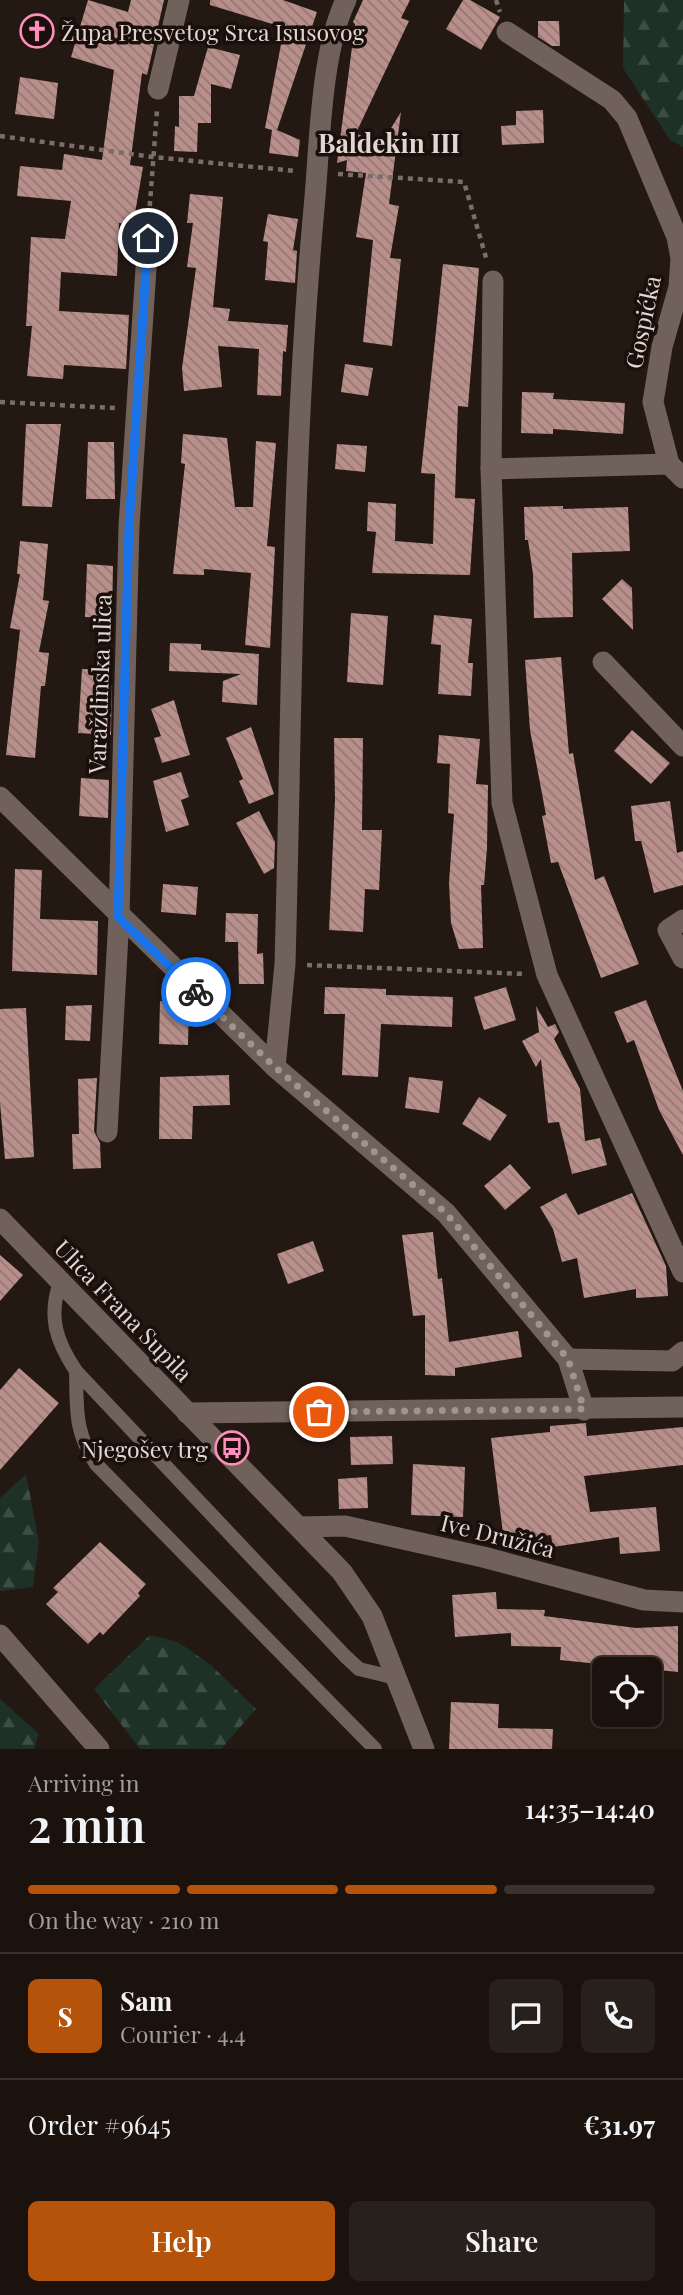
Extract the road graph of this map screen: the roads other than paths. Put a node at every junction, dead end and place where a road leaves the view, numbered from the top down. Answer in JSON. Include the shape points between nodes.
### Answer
{"nodes":[{"id":1,"x":179,"y":0,"type":"edge"},
{"id":2,"x":346,"y":0,"type":"edge"},
{"id":3,"x":507,"y":32,"type":"dead end"},
{"id":4,"x":158,"y":89,"type":"road end"},
{"id":5,"x":148,"y":238,"type":"road end"},
{"id":6,"x":493,"y":281,"type":"road end"},
{"id":7,"x":491,"y":469,"type":"junction"},
{"id":8,"x":676,"y":471,"type":"edge"},
{"id":9,"x":603,"y":662,"type":"dead end"},
{"id":10,"x":683,"y":746,"type":"edge"},
{"id":11,"x":0,"y":797,"type":"edge"},
{"id":12,"x":118,"y":917,"type":"junction"},
{"id":13,"x":676,"y":925,"type":"edge"},
{"id":14,"x":683,"y":958,"type":"edge"},
{"id":15,"x":275,"y":1067,"type":"junction"},
{"id":16,"x":107,"y":1132,"type":"dead end"},
{"id":17,"x":0,"y":1219,"type":"edge"},
{"id":18,"x":683,"y":1272,"type":"edge"},
{"id":19,"x":60,"y":1282,"type":"junction"},
{"id":20,"x":683,"y":1352,"type":"edge"},
{"id":21,"x":568,"y":1359,"type":"junction"},
{"id":22,"x":76,"y":1371,"type":"junction"},
{"id":23,"x":683,"y":1407,"type":"edge"},
{"id":24,"x":584,"y":1409,"type":"junction"},
{"id":25,"x":187,"y":1413,"type":"junction"},
{"id":26,"x":299,"y":1527,"type":"junction"},
{"id":27,"x":683,"y":1602,"type":"edge"},
{"id":28,"x":0,"y":1635,"type":"edge"},
{"id":29,"x":396,"y":1678,"type":"junction"},
{"id":30,"x":99,"y":1749,"type":"edge"},
{"id":31,"x":375,"y":1749,"type":"edge"},
{"id":32,"x":424,"y":1749,"type":"edge"}],
"edges":[{"from":1,"to":4,"type":"street"},
{"from":2,"to":15,"type":"street","via":[[335,22],[302,335],[285,964]]},
{"from":3,"to":8,"type":"street","name":"Gospićka","via":[[612,100],[627,118],[677,237],[679,287],[653,402]]},
{"from":5,"to":12,"type":"street","name":"Varaždinska ulica","via":[[129,526]]},
{"from":6,"to":7,"type":"street"},
{"from":7,"to":8,"type":"street"},
{"from":7,"to":18,"type":"street","via":[[502,803],[547,975]]},
{"from":9,"to":10,"type":"street"},
{"from":11,"to":12,"type":"street"},
{"from":12,"to":15,"type":"street"},
{"from":12,"to":16,"type":"street","name":"Varaždinska ulica"},
{"from":13,"to":14,"type":"street"},
{"from":15,"to":21,"type":"street","via":[[446,1213]]},
{"from":17,"to":19,"type":"street","name":"Ulica Frana Supila"},
{"from":19,"to":22,"type":"lane","via":[[52,1318],[58,1345]]},
{"from":19,"to":25,"type":"street","name":"Ulica Frana Supila"},
{"from":20,"to":21,"type":"street","via":[[672,1361]]},
{"from":21,"to":24,"type":"street"},
{"from":22,"to":29,"type":"lane","via":[[345,1656],[359,1669]]},
{"from":22,"to":31,"type":"lane","via":[[77,1422],[83,1444],[96,1464]]},
{"from":23,"to":24,"type":"street","name":"Ulica Frana Supila"},
{"from":24,"to":25,"type":"street","name":"Ulica Frana Supila"},
{"from":25,"to":26,"type":"street"},
{"from":26,"to":27,"type":"street","name":"Ive Družića","via":[[345,1526],[643,1600]]},
{"from":26,"to":29,"type":"street","via":[[342,1573],[372,1616]]},
{"from":28,"to":30,"type":"street"},
{"from":29,"to":32,"type":"street"}]}
